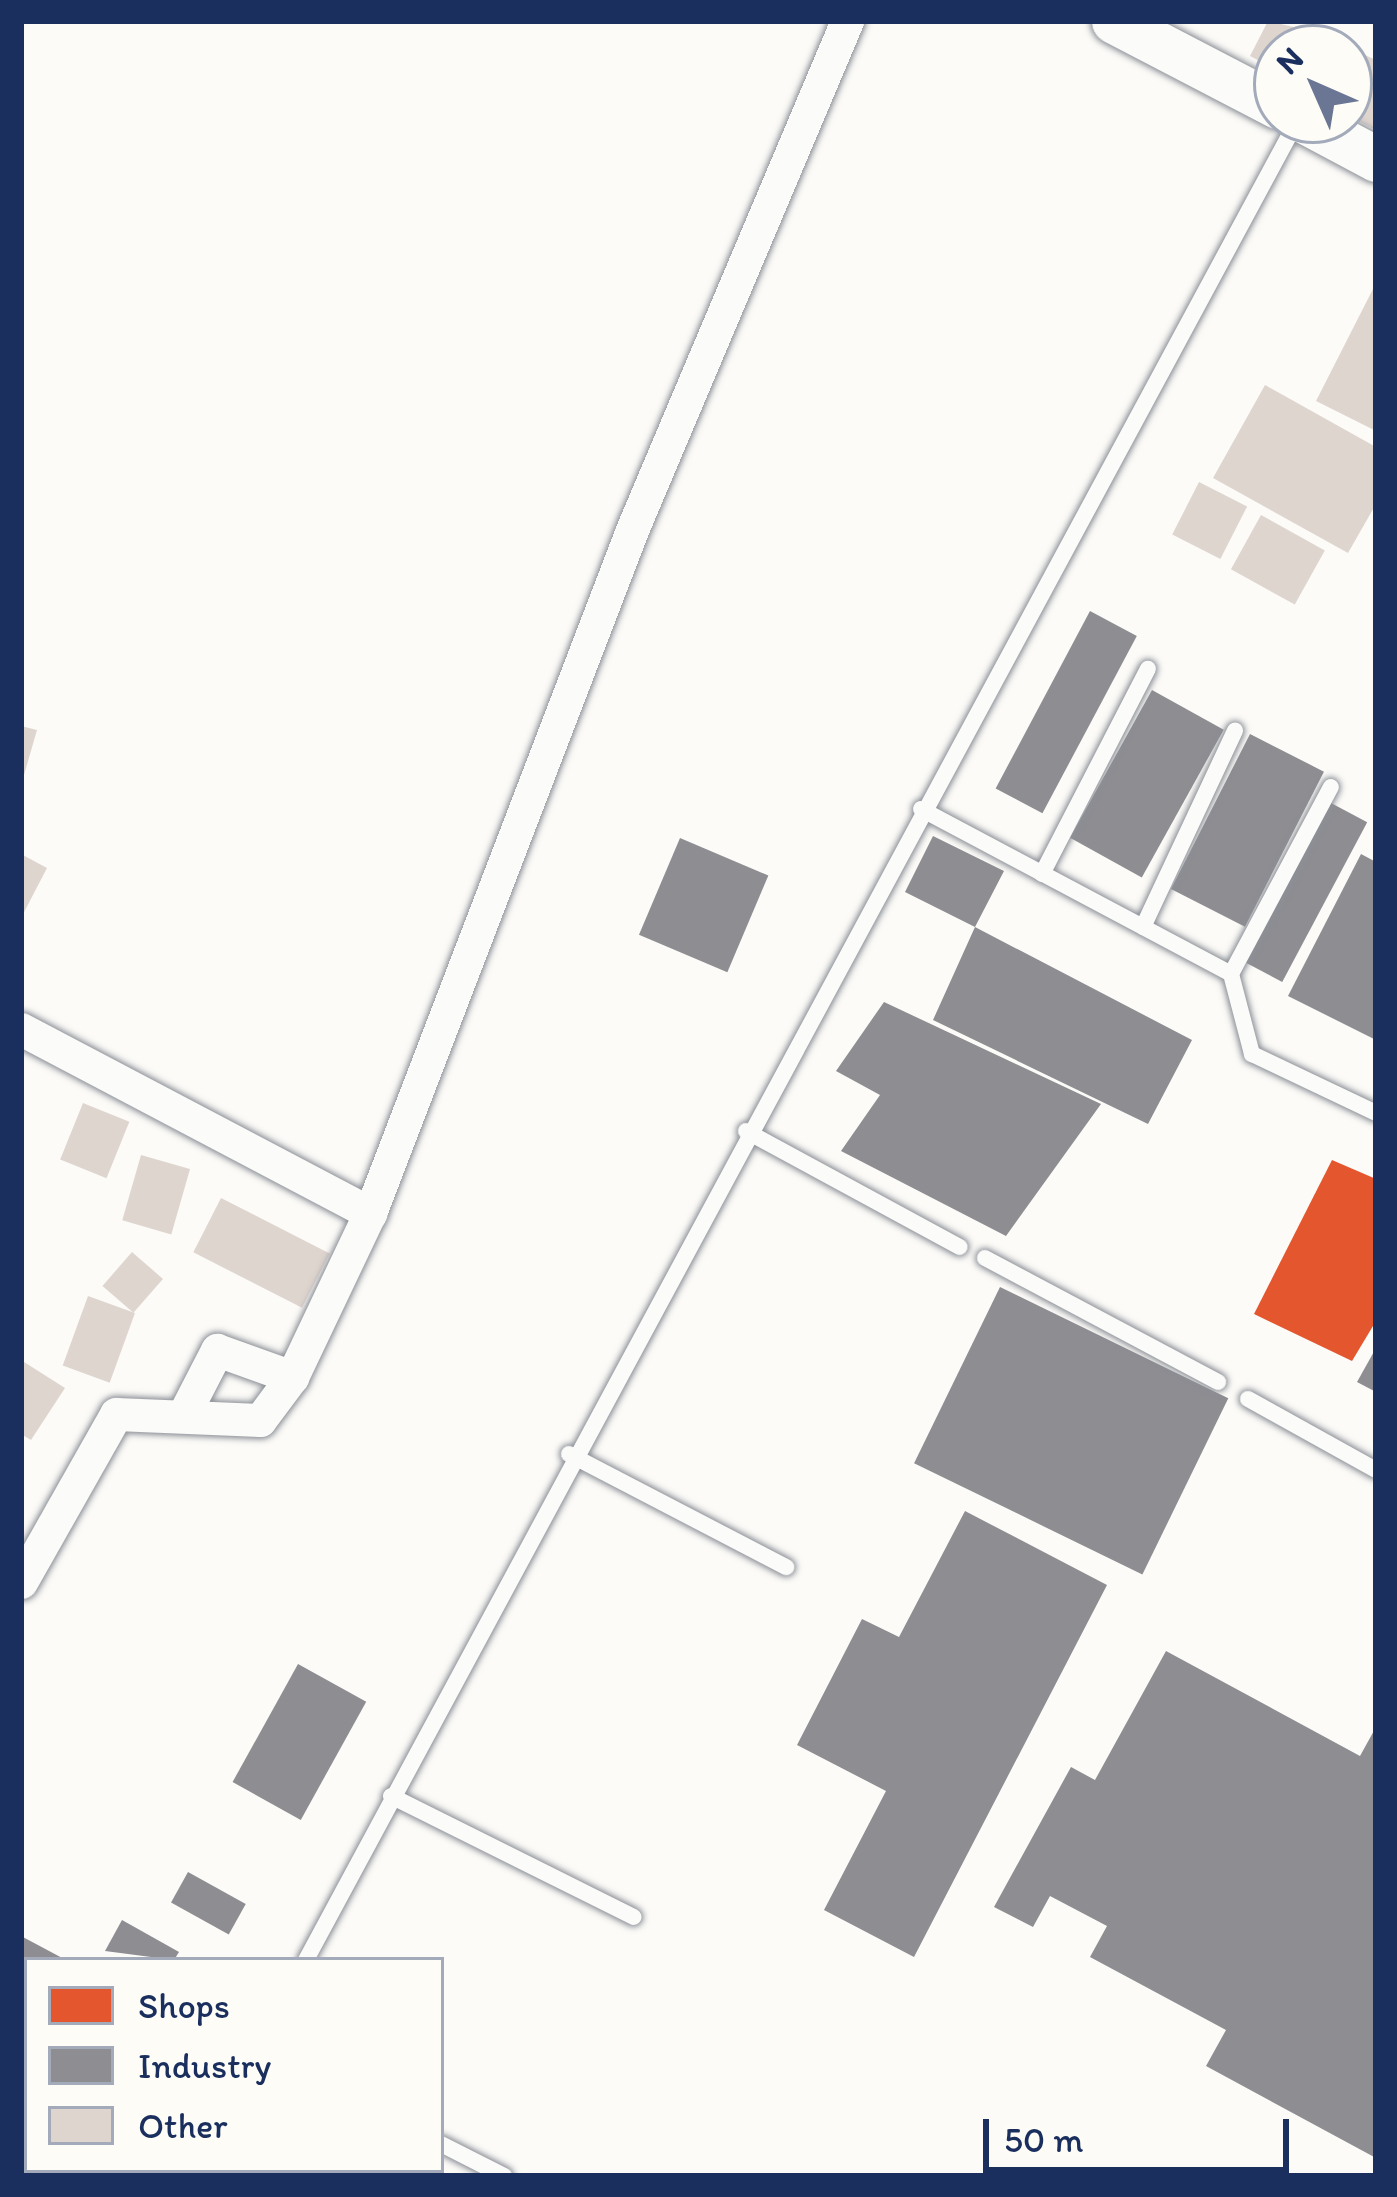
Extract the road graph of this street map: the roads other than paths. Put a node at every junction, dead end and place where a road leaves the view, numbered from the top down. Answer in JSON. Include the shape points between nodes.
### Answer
{"nodes":[{"id":1,"x":847,"y":21,"type":"edge"},
{"id":2,"x":1114,"y":21,"type":"edge"},
{"id":3,"x":1253,"y":93,"type":"edge"},
{"id":4,"x":1287,"y":144,"type":"edge"},
{"id":5,"x":1347,"y":144,"type":"edge"},
{"id":6,"x":1376,"y":159,"type":"edge"},
{"id":7,"x":1148,"y":670,"type":"dead end"},
{"id":8,"x":1235,"y":731,"type":"dead end"},
{"id":9,"x":1331,"y":787,"type":"dead end"},
{"id":10,"x":921,"y":809,"type":"junction"},
{"id":11,"x":1042,"y":874,"type":"junction"},
{"id":12,"x":1143,"y":927,"type":"junction"},
{"id":13,"x":1231,"y":974,"type":"junction"},
{"id":14,"x":21,"y":1029,"type":"edge"},
{"id":15,"x":1376,"y":1113,"type":"edge"},
{"id":16,"x":746,"y":1131,"type":"junction"},
{"id":17,"x":370,"y":1213,"type":"junction"},
{"id":18,"x":960,"y":1247,"type":"dead end"},
{"id":19,"x":985,"y":1258,"type":"dead end"},
{"id":20,"x":292,"y":1377,"type":"junction"},
{"id":21,"x":1218,"y":1382,"type":"dead end"},
{"id":22,"x":1248,"y":1399,"type":"dead end"},
{"id":23,"x":185,"y":1412,"type":"junction"},
{"id":24,"x":569,"y":1454,"type":"junction"},
{"id":25,"x":1376,"y":1470,"type":"edge"},
{"id":26,"x":786,"y":1567,"type":"dead end"},
{"id":27,"x":21,"y":1582,"type":"edge"},
{"id":28,"x":392,"y":1796,"type":"junction"},
{"id":29,"x":634,"y":1917,"type":"dead end"},
{"id":30,"x":308,"y":1957,"type":"edge"},
{"id":31,"x":444,"y":2146,"type":"edge"},
{"id":32,"x":504,"y":2176,"type":"edge"}],
"edges":[{"from":1,"to":17,"type":"street","via":[[632,530]]},
{"from":2,"to":3,"type":"street"},
{"from":4,"to":10,"type":"lane"},
{"from":5,"to":6,"type":"street"},
{"from":7,"to":11,"type":"lane"},
{"from":8,"to":12,"type":"lane"},
{"from":9,"to":13,"type":"lane"},
{"from":10,"to":11,"type":"lane"},
{"from":10,"to":16,"type":"lane"},
{"from":11,"to":12,"type":"lane"},
{"from":12,"to":13,"type":"lane"},
{"from":13,"to":15,"type":"lane","via":[[1252,1054]]},
{"from":14,"to":17,"type":"street"},
{"from":16,"to":18,"type":"lane"},
{"from":16,"to":24,"type":"lane"},
{"from":17,"to":20,"type":"street"},
{"from":19,"to":21,"type":"lane"},
{"from":20,"to":23,"type":"street","via":[[260,1420]]},
{"from":20,"to":23,"type":"street","via":[[224,1347]]},
{"from":22,"to":25,"type":"lane"},
{"from":23,"to":27,"type":"street","via":[[135,1408],[104,1426]]},
{"from":24,"to":26,"type":"lane"},
{"from":24,"to":28,"type":"lane"},
{"from":28,"to":29,"type":"lane"},
{"from":28,"to":30,"type":"lane"},
{"from":31,"to":32,"type":"lane"}]}
